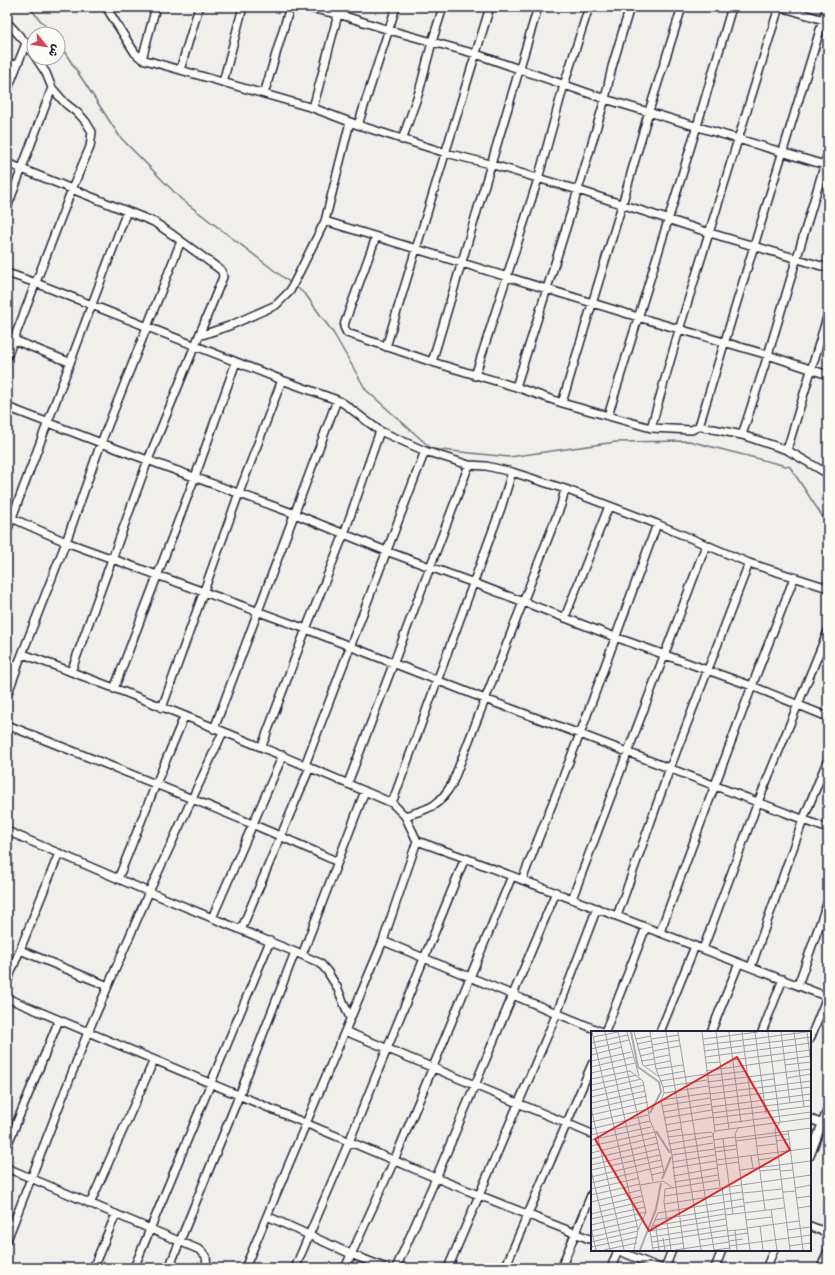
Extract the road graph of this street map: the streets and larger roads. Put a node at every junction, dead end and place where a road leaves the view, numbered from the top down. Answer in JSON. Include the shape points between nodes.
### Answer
{"nodes":[{"id":1,"x":156,"y":7,"type":"edge"},
{"id":2,"x":199,"y":7,"type":"edge"},
{"id":3,"x":243,"y":7,"type":"edge"},
{"id":4,"x":290,"y":7,"type":"edge"},
{"id":5,"x":305,"y":7,"type":"edge"},
{"id":6,"x":396,"y":7,"type":"edge"},
{"id":7,"x":443,"y":7,"type":"edge"},
{"id":8,"x":490,"y":7,"type":"edge"},
{"id":9,"x":538,"y":7,"type":"edge"},
{"id":10,"x":589,"y":7,"type":"edge"},
{"id":11,"x":630,"y":7,"type":"edge"},
{"id":12,"x":682,"y":7,"type":"edge"},
{"id":13,"x":732,"y":7,"type":"edge"},
{"id":14,"x":780,"y":7,"type":"edge"},
{"id":15,"x":827,"y":7,"type":"edge"},
{"id":16,"x":107,"y":8,"type":"edge"},
{"id":17,"x":339,"y":10,"type":"edge"},
{"id":18,"x":826,"y":20,"type":"edge"},
{"id":19,"x":7,"y":22,"type":"edge"},
{"id":20,"x":389,"y":30,"type":"junction"},
{"id":21,"x":432,"y":42,"type":"junction"},
{"id":22,"x":26,"y":43,"type":"joint"},
{"id":23,"x":476,"y":54,"type":"junction"},
{"id":24,"x":142,"y":59,"type":"junction"},
{"id":25,"x":7,"y":62,"type":"edge"},
{"id":26,"x":17,"y":66,"type":"junction"},
{"id":27,"x":41,"y":66,"type":"edge"},
{"id":28,"x":519,"y":68,"type":"junction"},
{"id":29,"x":180,"y":70,"type":"junction"},
{"id":30,"x":223,"y":82,"type":"junction"},
{"id":31,"x":564,"y":85,"type":"junction"},
{"id":32,"x":52,"y":88,"type":"junction"},
{"id":33,"x":7,"y":91,"type":"edge"},
{"id":34,"x":264,"y":94,"type":"junction"},
{"id":35,"x":605,"y":99,"type":"junction"},
{"id":36,"x":313,"y":108,"type":"junction"},
{"id":37,"x":649,"y":111,"type":"junction"},
{"id":38,"x":350,"y":122,"type":"junction"},
{"id":39,"x":358,"y":125,"type":"junction"},
{"id":40,"x":697,"y":126,"type":"junction"},
{"id":41,"x":739,"y":139,"type":"junction"},
{"id":42,"x":402,"y":140,"type":"junction"},
{"id":43,"x":783,"y":152,"type":"junction"},
{"id":44,"x":446,"y":153,"type":"junction"},
{"id":45,"x":828,"y":153,"type":"edge"},
{"id":46,"x":7,"y":163,"type":"edge"},
{"id":47,"x":490,"y":164,"type":"junction"},
{"id":48,"x":826,"y":165,"type":"edge"},
{"id":49,"x":22,"y":169,"type":"junction"},
{"id":50,"x":538,"y":179,"type":"junction"},
{"id":51,"x":72,"y":189,"type":"junction"},
{"id":52,"x":578,"y":190,"type":"junction"},
{"id":53,"x":622,"y":205,"type":"junction"},
{"id":54,"x":7,"y":208,"type":"edge"},
{"id":55,"x":127,"y":212,"type":"junction"},
{"id":56,"x":667,"y":220,"type":"junction"},
{"id":57,"x":324,"y":221,"type":"junction"},
{"id":58,"x":710,"y":233,"type":"junction"},
{"id":59,"x":376,"y":237,"type":"junction"},
{"id":60,"x":182,"y":241,"type":"junction"},
{"id":61,"x":755,"y":246,"type":"junction"},
{"id":62,"x":415,"y":249,"type":"junction"},
{"id":63,"x":797,"y":258,"type":"junction"},
{"id":64,"x":461,"y":263,"type":"junction"},
{"id":65,"x":828,"y":268,"type":"edge"},
{"id":66,"x":7,"y":273,"type":"edge"},
{"id":67,"x":507,"y":277,"type":"junction"},
{"id":68,"x":36,"y":283,"type":"junction"},
{"id":69,"x":548,"y":289,"type":"junction"},
{"id":70,"x":592,"y":303,"type":"junction"},
{"id":71,"x":91,"y":305,"type":"junction"},
{"id":72,"x":828,"y":314,"type":"edge"},
{"id":73,"x":638,"y":317,"type":"junction"},
{"id":74,"x":148,"y":327,"type":"junction"},
{"id":75,"x":679,"y":330,"type":"junction"},
{"id":76,"x":199,"y":336,"type":"junction"},
{"id":77,"x":14,"y":340,"type":"junction"},
{"id":78,"x":725,"y":342,"type":"junction"},
{"id":79,"x":195,"y":346,"type":"junction"},
{"id":80,"x":386,"y":346,"type":"junction"},
{"id":81,"x":768,"y":355,"type":"junction"},
{"id":82,"x":7,"y":357,"type":"edge"},
{"id":83,"x":69,"y":362,"type":"junction"},
{"id":84,"x":236,"y":362,"type":"junction"},
{"id":85,"x":432,"y":362,"type":"junction"},
{"id":86,"x":811,"y":370,"type":"junction"},
{"id":87,"x":828,"y":375,"type":"edge"},
{"id":88,"x":476,"y":376,"type":"junction"},
{"id":89,"x":282,"y":380,"type":"junction"},
{"id":90,"x":516,"y":387,"type":"junction"},
{"id":91,"x":337,"y":400,"type":"junction"},
{"id":92,"x":562,"y":403,"type":"junction"},
{"id":93,"x":7,"y":407,"type":"edge"},
{"id":94,"x":608,"y":416,"type":"junction"},
{"id":95,"x":47,"y":422,"type":"junction"},
{"id":96,"x":699,"y":426,"type":"junction"},
{"id":97,"x":651,"y":428,"type":"junction"},
{"id":98,"x":380,"y":431,"type":"junction"},
{"id":99,"x":742,"y":436,"type":"junction"},
{"id":100,"x":101,"y":443,"type":"junction"},
{"id":101,"x":786,"y":450,"type":"junction"},
{"id":102,"x":425,"y":451,"type":"junction"},
{"id":103,"x":148,"y":460,"type":"junction"},
{"id":104,"x":468,"y":465,"type":"junction"},
{"id":105,"x":512,"y":472,"type":"junction"},
{"id":106,"x":828,"y":474,"type":"edge"},
{"id":107,"x":195,"y":477,"type":"junction"},
{"id":108,"x":565,"y":489,"type":"junction"},
{"id":109,"x":239,"y":493,"type":"junction"},
{"id":110,"x":609,"y":506,"type":"junction"},
{"id":111,"x":295,"y":514,"type":"junction"},
{"id":112,"x":10,"y":517,"type":"edge"},
{"id":113,"x":657,"y":524,"type":"junction"},
{"id":114,"x":7,"y":531,"type":"edge"},
{"id":115,"x":344,"y":534,"type":"junction"},
{"id":116,"x":66,"y":542,"type":"junction"},
{"id":117,"x":706,"y":545,"type":"junction"},
{"id":118,"x":386,"y":551,"type":"junction"},
{"id":119,"x":113,"y":559,"type":"junction"},
{"id":120,"x":749,"y":563,"type":"junction"},
{"id":121,"x":430,"y":567,"type":"junction"},
{"id":122,"x":158,"y":575,"type":"junction"},
{"id":123,"x":794,"y":578,"type":"junction"},
{"id":124,"x":474,"y":583,"type":"junction"},
{"id":125,"x":828,"y":588,"type":"edge"},
{"id":126,"x":204,"y":592,"type":"junction"},
{"id":127,"x":522,"y":602,"type":"junction"},
{"id":128,"x":257,"y":610,"type":"junction"},
{"id":129,"x":565,"y":617,"type":"junction"},
{"id":130,"x":306,"y":629,"type":"junction"},
{"id":131,"x":828,"y":631,"type":"edge"},
{"id":132,"x":615,"y":637,"type":"junction"},
{"id":133,"x":350,"y":646,"type":"junction"},
{"id":134,"x":22,"y":654,"type":"junction"},
{"id":135,"x":664,"y":656,"type":"junction"},
{"id":136,"x":7,"y":663,"type":"edge"},
{"id":137,"x":394,"y":664,"type":"junction"},
{"id":138,"x":17,"y":667,"type":"junction"},
{"id":139,"x":707,"y":671,"type":"junction"},
{"id":140,"x":71,"y":672,"type":"junction"},
{"id":141,"x":437,"y":681,"type":"junction"},
{"id":142,"x":752,"y":686,"type":"junction"},
{"id":143,"x":114,"y":689,"type":"junction"},
{"id":144,"x":7,"y":694,"type":"edge"},
{"id":145,"x":485,"y":699,"type":"junction"},
{"id":146,"x":798,"y":706,"type":"junction"},
{"id":147,"x":162,"y":708,"type":"junction"},
{"id":148,"x":184,"y":717,"type":"junction"},
{"id":149,"x":828,"y":717,"type":"edge"},
{"id":150,"x":7,"y":725,"type":"edge"},
{"id":151,"x":214,"y":728,"type":"junction"},
{"id":152,"x":223,"y":732,"type":"junction"},
{"id":153,"x":580,"y":734,"type":"junction"},
{"id":154,"x":262,"y":746,"type":"junction"},
{"id":155,"x":628,"y":752,"type":"junction"},
{"id":156,"x":283,"y":755,"type":"junction"},
{"id":157,"x":828,"y":759,"type":"edge"},
{"id":158,"x":307,"y":766,"type":"junction"},
{"id":159,"x":670,"y":768,"type":"junction"},
{"id":160,"x":348,"y":783,"type":"junction"},
{"id":161,"x":156,"y":784,"type":"junction"},
{"id":162,"x":716,"y":786,"type":"junction"},
{"id":163,"x":365,"y":791,"type":"junction"},
{"id":164,"x":192,"y":798,"type":"junction"},
{"id":165,"x":758,"y":802,"type":"junction"},
{"id":166,"x":392,"y":803,"type":"junction"},
{"id":167,"x":405,"y":816,"type":"junction"},
{"id":168,"x":803,"y":820,"type":"junction"},
{"id":169,"x":253,"y":824,"type":"junction"},
{"id":170,"x":828,"y":829,"type":"edge"},
{"id":171,"x":7,"y":831,"type":"edge"},
{"id":172,"x":281,"y":836,"type":"junction"},
{"id":173,"x":417,"y":841,"type":"junction"},
{"id":174,"x":59,"y":853,"type":"junction"},
{"id":175,"x":465,"y":858,"type":"junction"},
{"id":176,"x":338,"y":862,"type":"junction"},
{"id":177,"x":512,"y":876,"type":"junction"},
{"id":178,"x":118,"y":879,"type":"junction"},
{"id":179,"x":522,"y":880,"type":"junction"},
{"id":180,"x":149,"y":892,"type":"junction"},
{"id":181,"x":556,"y":892,"type":"junction"},
{"id":182,"x":572,"y":899,"type":"junction"},
{"id":183,"x":828,"y":901,"type":"edge"},
{"id":184,"x":597,"y":908,"type":"junction"},
{"id":185,"x":617,"y":916,"type":"junction"},
{"id":186,"x":212,"y":918,"type":"junction"},
{"id":187,"x":646,"y":927,"type":"junction"},
{"id":188,"x":241,"y":930,"type":"junction"},
{"id":189,"x":660,"y":932,"type":"junction"},
{"id":190,"x":270,"y":941,"type":"junction"},
{"id":191,"x":383,"y":941,"type":"junction"},
{"id":192,"x":694,"y":946,"type":"junction"},
{"id":193,"x":703,"y":949,"type":"junction"},
{"id":194,"x":20,"y":950,"type":"junction"},
{"id":195,"x":299,"y":953,"type":"junction"},
{"id":196,"x":424,"y":958,"type":"junction"},
{"id":197,"x":739,"y":963,"type":"junction"},
{"id":198,"x":751,"y":967,"type":"junction"},
{"id":199,"x":471,"y":977,"type":"junction"},
{"id":200,"x":783,"y":979,"type":"junction"},
{"id":201,"x":7,"y":982,"type":"edge"},
{"id":202,"x":798,"y":985,"type":"junction"},
{"id":203,"x":108,"y":986,"type":"junction"},
{"id":204,"x":512,"y":994,"type":"junction"},
{"id":205,"x":828,"y":997,"type":"edge"},
{"id":206,"x":7,"y":998,"type":"edge"},
{"id":207,"x":557,"y":1013,"type":"junction"},
{"id":208,"x":350,"y":1018,"type":"junction"},
{"id":209,"x":59,"y":1020,"type":"junction"},
{"id":210,"x":345,"y":1031,"type":"junction"},
{"id":211,"x":602,"y":1031,"type":"edge"},
{"id":212,"x":604,"y":1031,"type":"edge"},
{"id":213,"x":660,"y":1031,"type":"edge"},
{"id":214,"x":711,"y":1031,"type":"edge"},
{"id":215,"x":762,"y":1031,"type":"edge"},
{"id":216,"x":88,"y":1032,"type":"junction"},
{"id":217,"x":811,"y":1037,"type":"edge"},
{"id":218,"x":387,"y":1049,"type":"junction"},
{"id":219,"x":154,"y":1060,"type":"junction"},
{"id":220,"x":591,"y":1066,"type":"edge"},
{"id":221,"x":433,"y":1068,"type":"junction"},
{"id":222,"x":210,"y":1084,"type":"junction"},
{"id":223,"x":474,"y":1085,"type":"junction"},
{"id":224,"x":239,"y":1096,"type":"junction"},
{"id":225,"x":519,"y":1104,"type":"junction"},
{"id":226,"x":828,"y":1108,"type":"edge"},
{"id":227,"x":811,"y":1119,"type":"edge"},
{"id":228,"x":306,"y":1124,"type":"junction"},
{"id":229,"x":567,"y":1124,"type":"junction"},
{"id":230,"x":825,"y":1125,"type":"edge"},
{"id":231,"x":591,"y":1134,"type":"edge"},
{"id":232,"x":349,"y":1142,"type":"junction"},
{"id":233,"x":7,"y":1146,"type":"edge"},
{"id":234,"x":811,"y":1154,"type":"edge"},
{"id":235,"x":394,"y":1160,"type":"junction"},
{"id":236,"x":7,"y":1168,"type":"edge"},
{"id":237,"x":30,"y":1178,"type":"junction"},
{"id":238,"x":436,"y":1178,"type":"junction"},
{"id":239,"x":478,"y":1195,"type":"junction"},
{"id":240,"x":591,"y":1195,"type":"edge"},
{"id":241,"x":90,"y":1204,"type":"junction"},
{"id":242,"x":116,"y":1214,"type":"junction"},
{"id":243,"x":527,"y":1214,"type":"junction"},
{"id":244,"x":266,"y":1216,"type":"junction"},
{"id":245,"x":811,"y":1226,"type":"edge"},
{"id":246,"x":150,"y":1229,"type":"junction"},
{"id":247,"x":575,"y":1233,"type":"junction"},
{"id":248,"x":828,"y":1233,"type":"edge"},
{"id":249,"x":309,"y":1235,"type":"junction"},
{"id":250,"x":7,"y":1240,"type":"edge"},
{"id":251,"x":591,"y":1240,"type":"edge"},
{"id":252,"x":179,"y":1241,"type":"junction"},
{"id":253,"x":828,"y":1250,"type":"edge"},
{"id":254,"x":618,"y":1251,"type":"edge"},
{"id":255,"x":620,"y":1251,"type":"edge"},
{"id":256,"x":672,"y":1251,"type":"edge"},
{"id":257,"x":722,"y":1251,"type":"edge"},
{"id":258,"x":774,"y":1251,"type":"edge"},
{"id":259,"x":351,"y":1254,"type":"junction"},
{"id":260,"x":94,"y":1268,"type":"edge"},
{"id":261,"x":134,"y":1268,"type":"edge"},
{"id":262,"x":169,"y":1268,"type":"edge"},
{"id":263,"x":207,"y":1268,"type":"edge"},
{"id":264,"x":245,"y":1268,"type":"edge"},
{"id":265,"x":295,"y":1268,"type":"edge"},
{"id":266,"x":345,"y":1268,"type":"edge"},
{"id":267,"x":386,"y":1268,"type":"edge"},
{"id":268,"x":396,"y":1268,"type":"edge"},
{"id":269,"x":448,"y":1268,"type":"edge"},
{"id":270,"x":505,"y":1268,"type":"edge"},
{"id":271,"x":561,"y":1268,"type":"edge"},
{"id":272,"x":611,"y":1268,"type":"edge"},
{"id":273,"x":660,"y":1268,"type":"edge"},
{"id":274,"x":665,"y":1268,"type":"edge"},
{"id":275,"x":715,"y":1268,"type":"edge"},
{"id":276,"x":766,"y":1268,"type":"edge"},
{"id":277,"x":821,"y":1268,"type":"edge"}],
"edges":[{"from":1,"to":24,"type":"street"},
{"from":2,"to":29,"type":"street"},
{"from":3,"to":30,"type":"street"},
{"from":4,"to":34,"type":"street"},
{"from":5,"to":17,"type":"street"},
{"from":6,"to":20,"type":"street"},
{"from":7,"to":21,"type":"street"},
{"from":8,"to":23,"type":"street"},
{"from":9,"to":28,"type":"street"},
{"from":10,"to":31,"type":"street"},
{"from":11,"to":35,"type":"street"},
{"from":12,"to":37,"type":"street"},
{"from":13,"to":40,"type":"street"},
{"from":14,"to":18,"type":"street"},
{"from":14,"to":41,"type":"street"},
{"from":15,"to":18,"type":"street"},
{"from":16,"to":24,"type":"street","via":[[135,53]]},
{"from":17,"to":20,"type":"street"},
{"from":17,"to":36,"type":"street"},
{"from":18,"to":43,"type":"street"},
{"from":19,"to":22,"type":"street"},
{"from":20,"to":21,"type":"street"},
{"from":20,"to":39,"type":"street"},
{"from":21,"to":23,"type":"street"},
{"from":21,"to":42,"type":"street","via":[[419,92]]},
{"from":22,"to":26,"type":"street"},
{"from":23,"to":28,"type":"street"},
{"from":23,"to":44,"type":"street"},
{"from":24,"to":29,"type":"street"},
{"from":25,"to":26,"type":"street"},
{"from":26,"to":33,"type":"street"},
{"from":27,"to":32,"type":"street"},
{"from":28,"to":31,"type":"street"},
{"from":28,"to":47,"type":"street"},
{"from":29,"to":30,"type":"street"},
{"from":30,"to":34,"type":"street"},
{"from":31,"to":35,"type":"street"},
{"from":31,"to":50,"type":"street"},
{"from":32,"to":49,"type":"street"},
{"from":32,"to":51,"type":"street","via":[[80,115],[92,132],[90,147]]},
{"from":34,"to":36,"type":"street"},
{"from":35,"to":37,"type":"street"},
{"from":35,"to":52,"type":"street"},
{"from":36,"to":38,"type":"street"},
{"from":37,"to":40,"type":"street"},
{"from":37,"to":53,"type":"street"},
{"from":38,"to":39,"type":"street"},
{"from":38,"to":57,"type":"street"},
{"from":39,"to":42,"type":"street"},
{"from":40,"to":41,"type":"street"},
{"from":40,"to":56,"type":"street"},
{"from":41,"to":43,"type":"street"},
{"from":41,"to":58,"type":"street"},
{"from":42,"to":44,"type":"street"},
{"from":43,"to":48,"type":"street"},
{"from":43,"to":61,"type":"street"},
{"from":44,"to":47,"type":"street"},
{"from":44,"to":62,"type":"street"},
{"from":45,"to":48,"type":"street"},
{"from":46,"to":49,"type":"street"},
{"from":47,"to":50,"type":"street"},
{"from":47,"to":64,"type":"street"},
{"from":48,"to":63,"type":"street"},
{"from":49,"to":51,"type":"street"},
{"from":49,"to":54,"type":"street"},
{"from":50,"to":52,"type":"street"},
{"from":50,"to":67,"type":"street"},
{"from":51,"to":55,"type":"street"},
{"from":51,"to":68,"type":"street"},
{"from":52,"to":53,"type":"street"},
{"from":52,"to":69,"type":"street"},
{"from":53,"to":56,"type":"street"},
{"from":53,"to":70,"type":"street"},
{"from":55,"to":60,"type":"street","via":[[154,222]]},
{"from":55,"to":71,"type":"street"},
{"from":56,"to":58,"type":"street"},
{"from":56,"to":73,"type":"street"},
{"from":57,"to":59,"type":"street"},
{"from":57,"to":76,"type":"street","via":[[290,291],[283,299],[276,305],[229,326]]},
{"from":58,"to":61,"type":"street"},
{"from":58,"to":75,"type":"street"},
{"from":59,"to":62,"type":"street"},
{"from":59,"to":80,"type":"street","via":[[344,327],[347,333]]},
{"from":60,"to":74,"type":"street"},
{"from":60,"to":76,"type":"street","via":[[222,271],[223,277]]},
{"from":61,"to":63,"type":"street"},
{"from":61,"to":78,"type":"street"},
{"from":62,"to":64,"type":"street"},
{"from":62,"to":80,"type":"street"},
{"from":63,"to":65,"type":"street"},
{"from":63,"to":81,"type":"street"},
{"from":64,"to":67,"type":"street"},
{"from":64,"to":85,"type":"street"},
{"from":66,"to":68,"type":"street"},
{"from":67,"to":69,"type":"street"},
{"from":67,"to":88,"type":"street"},
{"from":68,"to":71,"type":"street"},
{"from":68,"to":77,"type":"street"},
{"from":69,"to":70,"type":"street"},
{"from":69,"to":90,"type":"street"},
{"from":70,"to":73,"type":"street"},
{"from":70,"to":92,"type":"street"},
{"from":71,"to":74,"type":"street"},
{"from":71,"to":83,"type":"street"},
{"from":72,"to":86,"type":"street"},
{"from":73,"to":75,"type":"street"},
{"from":73,"to":94,"type":"street"},
{"from":74,"to":79,"type":"street"},
{"from":74,"to":100,"type":"street"},
{"from":75,"to":78,"type":"street"},
{"from":75,"to":97,"type":"street"},
{"from":76,"to":79,"type":"street"},
{"from":77,"to":82,"type":"street"},
{"from":77,"to":83,"type":"street"},
{"from":78,"to":81,"type":"street"},
{"from":78,"to":96,"type":"street"},
{"from":79,"to":84,"type":"street"},
{"from":79,"to":103,"type":"street"},
{"from":80,"to":85,"type":"street"},
{"from":81,"to":86,"type":"street"},
{"from":81,"to":99,"type":"street"},
{"from":83,"to":95,"type":"street"},
{"from":84,"to":89,"type":"street"},
{"from":84,"to":107,"type":"street"},
{"from":85,"to":88,"type":"street"},
{"from":86,"to":87,"type":"street"},
{"from":86,"to":101,"type":"street"},
{"from":88,"to":90,"type":"street"},
{"from":89,"to":91,"type":"street"},
{"from":89,"to":109,"type":"street"},
{"from":90,"to":92,"type":"street"},
{"from":91,"to":98,"type":"street"},
{"from":91,"to":111,"type":"street"},
{"from":92,"to":94,"type":"street"},
{"from":93,"to":95,"type":"street"},
{"from":94,"to":97,"type":"street"},
{"from":95,"to":100,"type":"street"},
{"from":95,"to":112,"type":"street"},
{"from":96,"to":97,"type":"street","via":[[692,430]]},
{"from":96,"to":99,"type":"street"},
{"from":98,"to":102,"type":"street"},
{"from":98,"to":115,"type":"street"},
{"from":99,"to":101,"type":"street"},
{"from":100,"to":103,"type":"street"},
{"from":100,"to":116,"type":"street"},
{"from":101,"to":106,"type":"street"},
{"from":102,"to":104,"type":"street"},
{"from":102,"to":118,"type":"street"},
{"from":103,"to":107,"type":"street"},
{"from":103,"to":119,"type":"street"},
{"from":104,"to":105,"type":"street"},
{"from":104,"to":121,"type":"street"},
{"from":105,"to":108,"type":"street"},
{"from":105,"to":124,"type":"street","via":[[502,508]]},
{"from":107,"to":109,"type":"street"},
{"from":107,"to":122,"type":"street"},
{"from":108,"to":110,"type":"street"},
{"from":108,"to":127,"type":"street"},
{"from":109,"to":111,"type":"street"},
{"from":109,"to":126,"type":"street"},
{"from":110,"to":113,"type":"street"},
{"from":110,"to":129,"type":"street"},
{"from":111,"to":115,"type":"street"},
{"from":111,"to":128,"type":"street"},
{"from":112,"to":114,"type":"street"},
{"from":112,"to":116,"type":"street"},
{"from":113,"to":117,"type":"street"},
{"from":113,"to":132,"type":"street"},
{"from":115,"to":118,"type":"street"},
{"from":115,"to":130,"type":"street"},
{"from":116,"to":119,"type":"street"},
{"from":116,"to":134,"type":"street"},
{"from":117,"to":120,"type":"street"},
{"from":117,"to":135,"type":"street"},
{"from":118,"to":121,"type":"street"},
{"from":118,"to":133,"type":"street"},
{"from":119,"to":122,"type":"street"},
{"from":119,"to":140,"type":"street"},
{"from":120,"to":123,"type":"street"},
{"from":120,"to":139,"type":"street"},
{"from":121,"to":124,"type":"street"},
{"from":121,"to":137,"type":"street"},
{"from":122,"to":126,"type":"street"},
{"from":122,"to":143,"type":"street"},
{"from":123,"to":125,"type":"street"},
{"from":123,"to":142,"type":"street"},
{"from":124,"to":127,"type":"street"},
{"from":124,"to":141,"type":"street"},
{"from":126,"to":128,"type":"street"},
{"from":126,"to":147,"type":"street"},
{"from":127,"to":129,"type":"street"},
{"from":127,"to":145,"type":"street"},
{"from":128,"to":130,"type":"street"},
{"from":128,"to":151,"type":"street"},
{"from":129,"to":132,"type":"street"},
{"from":130,"to":133,"type":"street"},
{"from":130,"to":154,"type":"street"},
{"from":131,"to":146,"type":"street"},
{"from":132,"to":135,"type":"street"},
{"from":132,"to":153,"type":"street"},
{"from":133,"to":137,"type":"street"},
{"from":133,"to":158,"type":"street"},
{"from":134,"to":138,"type":"street"},
{"from":134,"to":140,"type":"street"},
{"from":135,"to":139,"type":"street"},
{"from":135,"to":155,"type":"street"},
{"from":136,"to":138,"type":"street"},
{"from":137,"to":141,"type":"street"},
{"from":137,"to":160,"type":"street"},
{"from":138,"to":144,"type":"street"},
{"from":139,"to":142,"type":"street"},
{"from":139,"to":159,"type":"street"},
{"from":140,"to":143,"type":"street"},
{"from":141,"to":145,"type":"street"},
{"from":141,"to":166,"type":"street"},
{"from":142,"to":146,"type":"street"},
{"from":142,"to":162,"type":"street"},
{"from":143,"to":147,"type":"street"},
{"from":145,"to":153,"type":"street"},
{"from":145,"to":167,"type":"street","via":[[452,784],[443,798],[430,808]]},
{"from":146,"to":149,"type":"street"},
{"from":146,"to":165,"type":"street"},
{"from":147,"to":148,"type":"street"},
{"from":148,"to":151,"type":"street"},
{"from":148,"to":161,"type":"street"},
{"from":150,"to":161,"type":"street"},
{"from":151,"to":152,"type":"street"},
{"from":152,"to":154,"type":"street"},
{"from":152,"to":164,"type":"street"},
{"from":153,"to":155,"type":"street"},
{"from":153,"to":179,"type":"street"},
{"from":154,"to":156,"type":"street"},
{"from":155,"to":159,"type":"street"},
{"from":155,"to":182,"type":"street"},
{"from":156,"to":158,"type":"street"},
{"from":156,"to":169,"type":"street"},
{"from":157,"to":168,"type":"street"},
{"from":158,"to":160,"type":"street"},
{"from":158,"to":172,"type":"street"},
{"from":159,"to":162,"type":"street"},
{"from":159,"to":185,"type":"street"},
{"from":160,"to":163,"type":"street"},
{"from":161,"to":164,"type":"street"},
{"from":161,"to":178,"type":"street"},
{"from":162,"to":165,"type":"street"},
{"from":162,"to":189,"type":"street"},
{"from":163,"to":166,"type":"street"},
{"from":163,"to":176,"type":"street"},
{"from":164,"to":169,"type":"street"},
{"from":164,"to":180,"type":"street"},
{"from":165,"to":168,"type":"street"},
{"from":165,"to":193,"type":"street"},
{"from":166,"to":167,"type":"street"},
{"from":167,"to":173,"type":"street"},
{"from":168,"to":170,"type":"street"},
{"from":168,"to":198,"type":"street"},
{"from":169,"to":172,"type":"street"},
{"from":169,"to":186,"type":"street"},
{"from":171,"to":174,"type":"street"},
{"from":172,"to":176,"type":"street"},
{"from":172,"to":188,"type":"street"},
{"from":173,"to":175,"type":"street"},
{"from":173,"to":191,"type":"street"},
{"from":174,"to":178,"type":"street"},
{"from":174,"to":194,"type":"street"},
{"from":175,"to":177,"type":"street"},
{"from":175,"to":196,"type":"street"},
{"from":176,"to":195,"type":"street"},
{"from":177,"to":179,"type":"street"},
{"from":177,"to":199,"type":"street"},
{"from":178,"to":180,"type":"street"},
{"from":179,"to":181,"type":"street"},
{"from":180,"to":186,"type":"street"},
{"from":180,"to":203,"type":"street"},
{"from":181,"to":182,"type":"street"},
{"from":181,"to":204,"type":"street"},
{"from":182,"to":184,"type":"street"},
{"from":183,"to":202,"type":"street"},
{"from":184,"to":185,"type":"street"},
{"from":184,"to":207,"type":"street"},
{"from":185,"to":187,"type":"street"},
{"from":186,"to":188,"type":"street"},
{"from":187,"to":189,"type":"street"},
{"from":187,"to":212,"type":"street"},
{"from":188,"to":190,"type":"street"},
{"from":189,"to":192,"type":"street"},
{"from":190,"to":195,"type":"street"},
{"from":190,"to":222,"type":"street"},
{"from":191,"to":196,"type":"street"},
{"from":191,"to":208,"type":"street"},
{"from":192,"to":193,"type":"street"},
{"from":192,"to":213,"type":"street"},
{"from":193,"to":197,"type":"street"},
{"from":194,"to":201,"type":"street"},
{"from":194,"to":203,"type":"street"},
{"from":195,"to":208,"type":"street","via":[[320,963],[327,971]]},
{"from":195,"to":224,"type":"street"},
{"from":196,"to":199,"type":"street"},
{"from":196,"to":218,"type":"street"},
{"from":197,"to":198,"type":"street"},
{"from":197,"to":214,"type":"street"},
{"from":198,"to":200,"type":"street"},
{"from":199,"to":204,"type":"street"},
{"from":199,"to":221,"type":"street"},
{"from":200,"to":202,"type":"street"},
{"from":200,"to":215,"type":"street"},
{"from":202,"to":205,"type":"street"},
{"from":203,"to":216,"type":"street"},
{"from":204,"to":207,"type":"street"},
{"from":204,"to":223,"type":"street"},
{"from":205,"to":217,"type":"street"},
{"from":206,"to":209,"type":"street"},
{"from":207,"to":211,"type":"street"},
{"from":207,"to":225,"type":"street"},
{"from":208,"to":210,"type":"street"},
{"from":209,"to":216,"type":"street"},
{"from":209,"to":233,"type":"street"},
{"from":210,"to":218,"type":"street"},
{"from":210,"to":228,"type":"street"},
{"from":216,"to":219,"type":"street"},
{"from":216,"to":237,"type":"street"},
{"from":218,"to":221,"type":"street"},
{"from":218,"to":232,"type":"street"},
{"from":219,"to":222,"type":"street"},
{"from":219,"to":241,"type":"street"},
{"from":220,"to":229,"type":"street"},
{"from":221,"to":223,"type":"street"},
{"from":221,"to":235,"type":"street"},
{"from":222,"to":224,"type":"street"},
{"from":222,"to":246,"type":"street"},
{"from":223,"to":225,"type":"street"},
{"from":223,"to":238,"type":"street"},
{"from":224,"to":228,"type":"street"},
{"from":224,"to":252,"type":"street"},
{"from":225,"to":229,"type":"street"},
{"from":225,"to":239,"type":"street"},
{"from":226,"to":230,"type":"street"},
{"from":227,"to":230,"type":"street"},
{"from":228,"to":232,"type":"street"},
{"from":228,"to":244,"type":"street"},
{"from":229,"to":231,"type":"street"},
{"from":229,"to":243,"type":"street"},
{"from":230,"to":234,"type":"street"},
{"from":232,"to":235,"type":"street"},
{"from":232,"to":249,"type":"street"},
{"from":235,"to":238,"type":"street"},
{"from":235,"to":259,"type":"street"},
{"from":236,"to":237,"type":"street"},
{"from":237,"to":241,"type":"street"},
{"from":237,"to":250,"type":"street"},
{"from":238,"to":239,"type":"street"},
{"from":238,"to":268,"type":"street"},
{"from":239,"to":243,"type":"street"},
{"from":239,"to":269,"type":"street"},
{"from":240,"to":247,"type":"street"},
{"from":241,"to":242,"type":"street"},
{"from":242,"to":246,"type":"street"},
{"from":242,"to":260,"type":"street"},
{"from":243,"to":247,"type":"street"},
{"from":243,"to":270,"type":"street"},
{"from":244,"to":249,"type":"street"},
{"from":244,"to":264,"type":"street"},
{"from":245,"to":248,"type":"street"},
{"from":246,"to":252,"type":"street"},
{"from":246,"to":261,"type":"street"},
{"from":247,"to":251,"type":"street"},
{"from":247,"to":271,"type":"street"},
{"from":249,"to":259,"type":"street"},
{"from":249,"to":265,"type":"street"},
{"from":252,"to":262,"type":"street"},
{"from":252,"to":263,"type":"street","via":[[200,1250],[206,1256]]},
{"from":253,"to":277,"type":"street"},
{"from":254,"to":272,"type":"street"},
{"from":255,"to":273,"type":"street"},
{"from":256,"to":274,"type":"street"},
{"from":257,"to":275,"type":"street"},
{"from":258,"to":276,"type":"street"},
{"from":259,"to":266,"type":"street"},
{"from":259,"to":267,"type":"street"}]}
